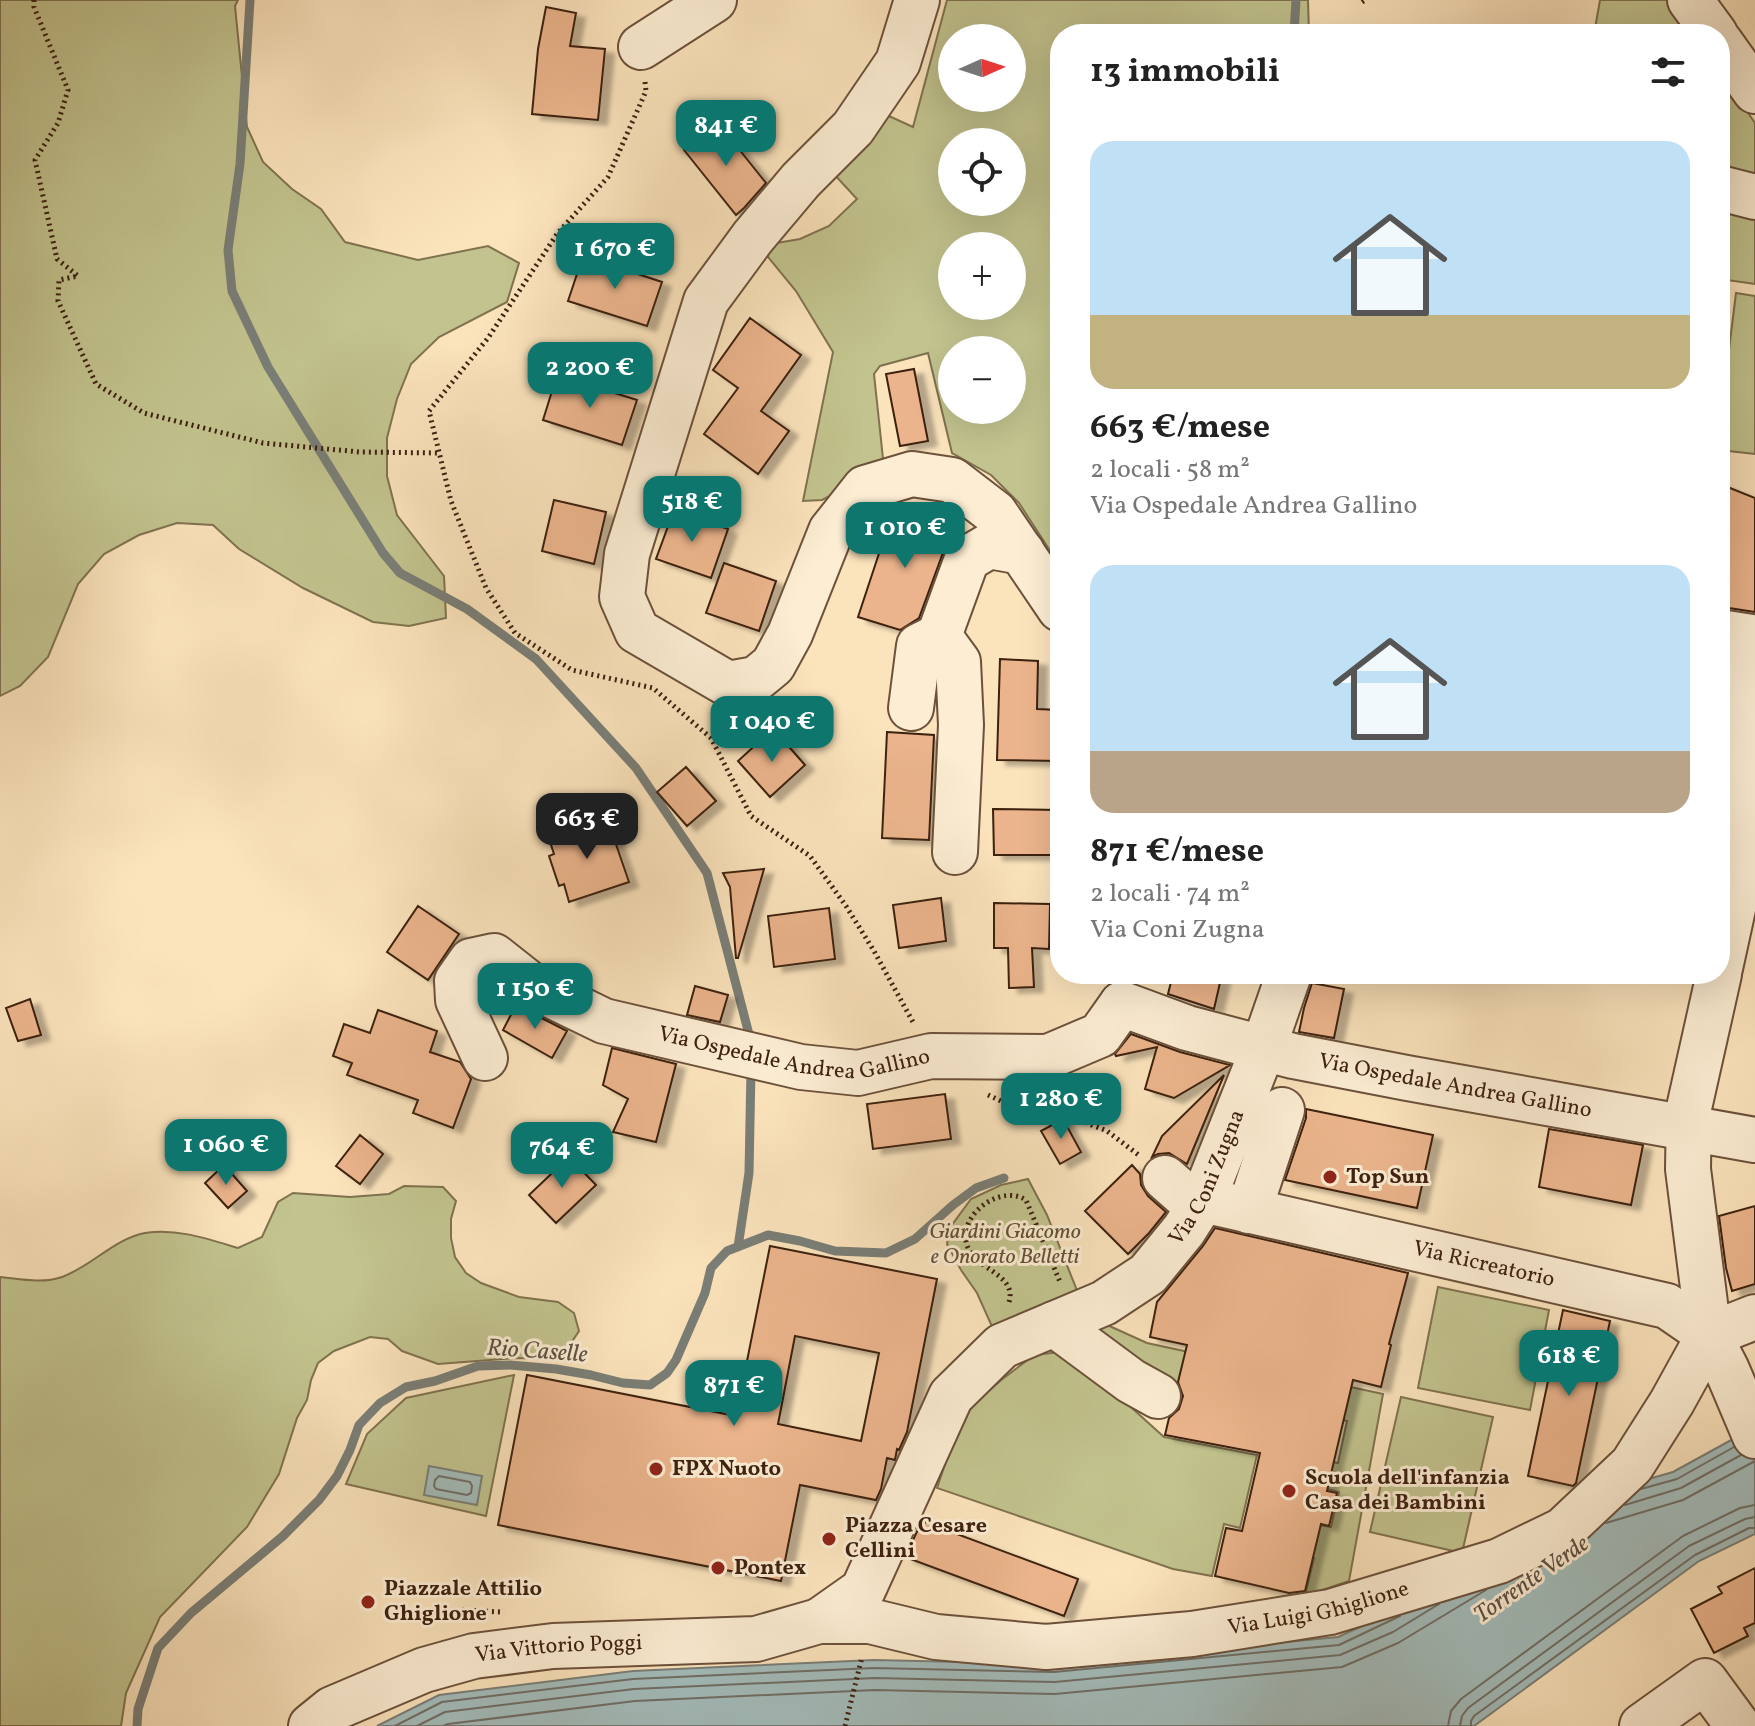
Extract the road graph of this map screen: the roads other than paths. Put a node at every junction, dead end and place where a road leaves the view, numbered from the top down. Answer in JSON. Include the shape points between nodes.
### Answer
{"nodes":[{"id":1,"x":714,"y":0,"type":"edge"},
{"id":2,"x":917,"y":0,"type":"edge"},
{"id":3,"x":1690,"y":0,"type":"edge"},
{"id":4,"x":1708,"y":24,"type":"edge"},
{"id":5,"x":641,"y":47,"type":"dead end"},
{"id":6,"x":1730,"y":56,"type":"edge"},
{"id":7,"x":1755,"y":91,"type":"edge"},
{"id":8,"x":1730,"y":191,"type":"edge"},
{"id":9,"x":1755,"y":197,"type":"edge"},
{"id":10,"x":1022,"y":552,"type":"junction"},
{"id":11,"x":1050,"y":594,"type":"edge"},
{"id":12,"x":1730,"y":634,"type":"edge"},
{"id":13,"x":939,"y":636,"type":"junction"},
{"id":14,"x":911,"y":708,"type":"dead end"},
{"id":15,"x":1730,"y":808,"type":"edge"},
{"id":16,"x":1753,"y":820,"type":"edge"},
{"id":17,"x":1730,"y":823,"type":"edge"},
{"id":18,"x":955,"y":852,"type":"dead end"},
{"id":19,"x":1730,"y":923,"type":"edge"},
{"id":20,"x":1286,"y":984,"type":"edge"},
{"id":21,"x":1717,"y":984,"type":"edge"},
{"id":22,"x":1120,"y":989,"type":"edge"},
{"id":23,"x":1263,"y":1049,"type":"junction"},
{"id":24,"x":485,"y":1058,"type":"dead end"},
{"id":25,"x":1282,"y":1110,"type":"dead end"},
{"id":26,"x":1688,"y":1127,"type":"junction"},
{"id":27,"x":1755,"y":1140,"type":"edge"},
{"id":28,"x":1165,"y":1178,"type":"dead end"},
{"id":29,"x":1201,"y":1204,"type":"junction"},
{"id":30,"x":1249,"y":1211,"type":"junction"},
{"id":31,"x":1755,"y":1317,"type":"edge"},
{"id":32,"x":1064,"y":1320,"type":"junction"},
{"id":33,"x":1712,"y":1353,"type":"junction"},
{"id":34,"x":1158,"y":1396,"type":"dead end"},
{"id":35,"x":1755,"y":1436,"type":"edge"},
{"id":36,"x":819,"y":1621,"type":"junction"},
{"id":37,"x":311,"y":1726,"type":"edge"},
{"id":38,"x":1642,"y":1726,"type":"edge"},
{"id":39,"x":1738,"y":1726,"type":"edge"}],
"edges":[{"from":1,"to":5,"type":"street"},
{"from":2,"to":10,"type":"street","via":[[898,62],[853,128],[801,180],[706,301],[627,554],[622,597],[637,631],[728,684],[742,683],[773,665],[831,531],[865,488],[912,474],[952,480],[995,513]]},
{"from":3,"to":4,"type":"street"},
{"from":6,"to":7,"type":"street"},
{"from":8,"to":9,"type":"street"},
{"from":10,"to":11,"type":"street"},
{"from":10,"to":13,"type":"street","via":[[989,546],[967,559]]},
{"from":12,"to":15,"type":"street","via":[[1752,637]]},
{"from":13,"to":14,"type":"street","via":[[919,646]]},
{"from":13,"to":18,"type":"street","via":[[958,662]]},
{"from":16,"to":17,"type":"street"},
{"from":16,"to":19,"type":"street"},
{"from":20,"to":23,"type":"street","name":"Via Coni Zugna"},
{"from":21,"to":26,"type":"street"},
{"from":22,"to":23,"type":"street","name":"Via Ospedale Andrea Gallino","via":[[1187,1028]]},
{"from":22,"to":24,"type":"street","name":"Via Ospedale Andrea Gallino","via":[[1100,1035],[1048,1057],[931,1056],[858,1073],[801,1067],[604,1021],[532,986],[494,956],[471,961],[457,981],[458,1000]]},
{"from":23,"to":26,"type":"street","name":"Via Ospedale Andrea Gallino"},
{"from":23,"to":29,"type":"street","name":"Via Coni Zugna"},
{"from":25,"to":30,"type":"street"},
{"from":26,"to":27,"type":"street","name":"Via Ospedale Andrea Gallino"},
{"from":26,"to":33,"type":"street","via":[[1688,1169]]},
{"from":28,"to":29,"type":"street"},
{"from":29,"to":30,"type":"street","name":"Via Ricreatorio"},
{"from":29,"to":32,"type":"street","name":"Via Coni Zugna","via":[[1148,1274],[1104,1303]]},
{"from":30,"to":33,"type":"street","name":"Via Ricreatorio","via":[[1667,1306]]},
{"from":31,"to":33,"type":"street"},
{"from":32,"to":34,"type":"street","via":[[1131,1381]]},
{"from":32,"to":36,"type":"street","name":"Via Coni Zugna","via":[[1002,1346],[951,1396],[863,1590]]},
{"from":33,"to":35,"type":"street"},
{"from":33,"to":36,"type":"street","name":"Via Luigi Ghiglione","via":[[1672,1402],[1632,1465],[1563,1530],[1499,1561],[1330,1612],[1192,1634],[1046,1647],[866,1636]]},
{"from":36,"to":37,"type":"street","name":"Via Vittorio Poggi","via":[[756,1639],[553,1646],[474,1656],[424,1670],[332,1709]]},
{"from":38,"to":39,"type":"street","via":[[1705,1681]]}]}
